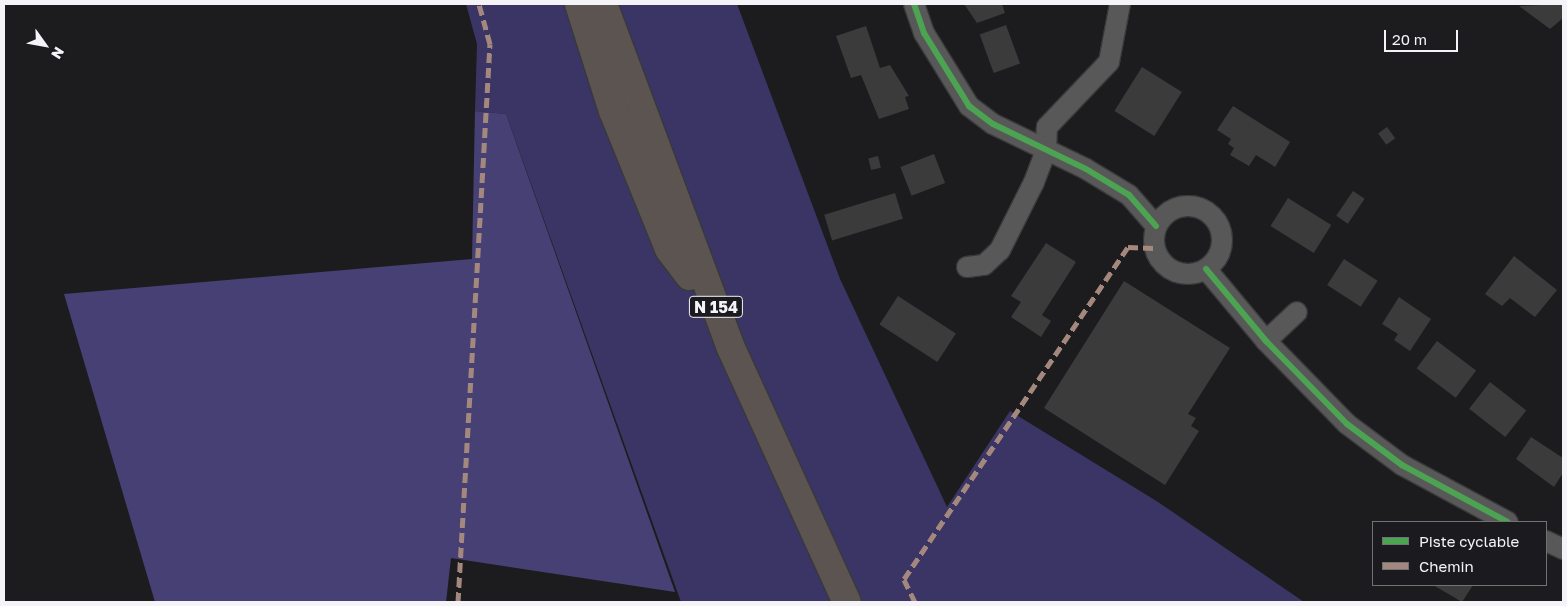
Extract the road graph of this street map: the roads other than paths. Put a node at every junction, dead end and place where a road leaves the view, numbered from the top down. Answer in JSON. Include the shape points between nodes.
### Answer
{"nodes":[{"id":1,"x":579,"y":4,"type":"edge"},
{"id":2,"x":592,"y":4,"type":"edge"},
{"id":3,"x":603,"y":4,"type":"edge"},
{"id":4,"x":914,"y":4,"type":"edge"},
{"id":5,"x":1120,"y":4,"type":"edge"},
{"id":6,"x":1046,"y":151,"type":"junction"},
{"id":7,"x":1156,"y":226,"type":"junction"},
{"id":8,"x":967,"y":267,"type":"dead end"},
{"id":9,"x":1206,"y":269,"type":"junction"},
{"id":10,"x":689,"y":276,"type":"junction"},
{"id":11,"x":1297,"y":312,"type":"dead end"},
{"id":12,"x":1266,"y":341,"type":"junction"},
{"id":13,"x":1506,"y":521,"type":"edge"},
{"id":14,"x":1547,"y":541,"type":"edge"},
{"id":15,"x":1563,"y":549,"type":"edge"},
{"id":16,"x":833,"y":602,"type":"edge"},
{"id":17,"x":847,"y":602,"type":"edge"}],
"edges":[{"from":1,"to":10,"type":"main road","via":[[613,111],[669,249]]},
{"from":2,"to":10,"type":"main road","number":"N 154"},
{"from":3,"to":17,"type":"main road","number":"N 154","via":[[732,348]]},
{"from":4,"to":6,"type":"street","via":[[924,33],[969,106],[993,124]]},
{"from":5,"to":6,"type":"street","via":[[1109,62],[1047,127]]},
{"from":6,"to":7,"type":"street","via":[[1129,195]]},
{"from":6,"to":8,"type":"street","via":[[1000,250],[984,265]]},
{"from":7,"to":9,"type":"street","via":[[1154,248],[1163,264],[1180,273]]},
{"from":7,"to":9,"type":"street","via":[[1181,206],[1208,212],[1218,223],[1221,246]]},
{"from":9,"to":12,"type":"street"},
{"from":10,"to":16,"type":"main road","number":"N 154","via":[[782,495]]},
{"from":11,"to":12,"type":"street"},
{"from":12,"to":13,"type":"street","via":[[1347,424],[1402,465]]},
{"from":14,"to":15,"type":"street"}]}
